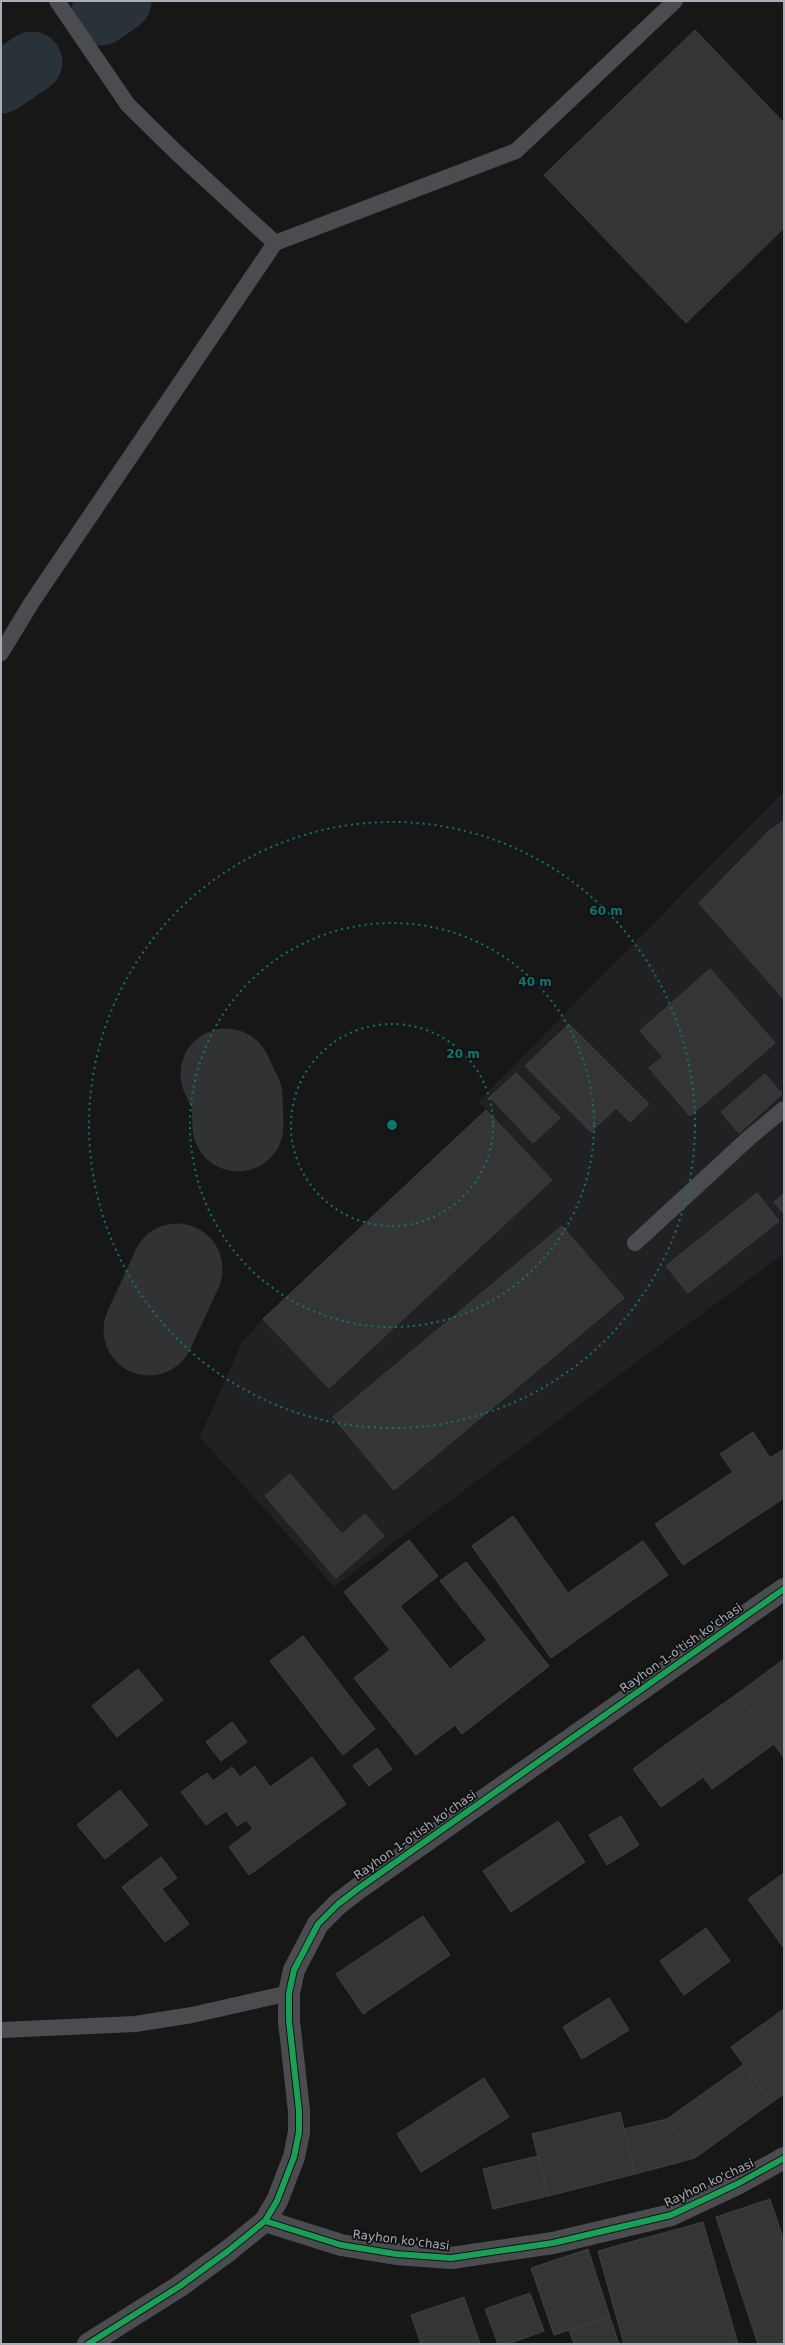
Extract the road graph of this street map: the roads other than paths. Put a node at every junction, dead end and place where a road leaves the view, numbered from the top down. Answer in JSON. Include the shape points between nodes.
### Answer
{"nodes":[{"id":1,"x":675,"y":1,"type":"edge"},
{"id":2,"x":59,"y":4,"type":"edge"},
{"id":3,"x":275,"y":242,"type":"junction"},
{"id":4,"x":1,"y":653,"type":"edge"},
{"id":5,"x":784,"y":1108,"type":"edge"},
{"id":6,"x":635,"y":1243,"type":"dead end"},
{"id":7,"x":784,"y":1589,"type":"edge"},
{"id":8,"x":289,"y":1993,"type":"junction"},
{"id":9,"x":1,"y":2030,"type":"edge"},
{"id":10,"x":784,"y":2158,"type":"edge"},
{"id":11,"x":265,"y":2221,"type":"junction"},
{"id":12,"x":88,"y":2344,"type":"edge"}],
"edges":[{"from":1,"to":3,"type":"lane","via":[[516,151]]},
{"from":2,"to":3,"type":"lane","via":[[128,105]]},
{"from":3,"to":4,"type":"lane","via":[[36,595]]},
{"from":5,"to":6,"type":"lane"},
{"from":7,"to":8,"type":"street","name":"Rayhon 1-o'tish ko'chasi","via":[[338,1904],[318,1924],[305,1947],[294,1970]]},
{"from":8,"to":9,"type":"lane","via":[[192,2015],[135,2024]]},
{"from":8,"to":11,"type":"street","name":"Rayhon 1-o'tish ko'chasi","via":[[299,2132],[287,2179]]},
{"from":10,"to":11,"type":"street","name":"Rayhon ko'chasi","via":[[739,2183],[671,2215],[553,2243],[451,2258],[396,2254],[341,2244]]},
{"from":11,"to":12,"type":"street","via":[[180,2286]]}]}
